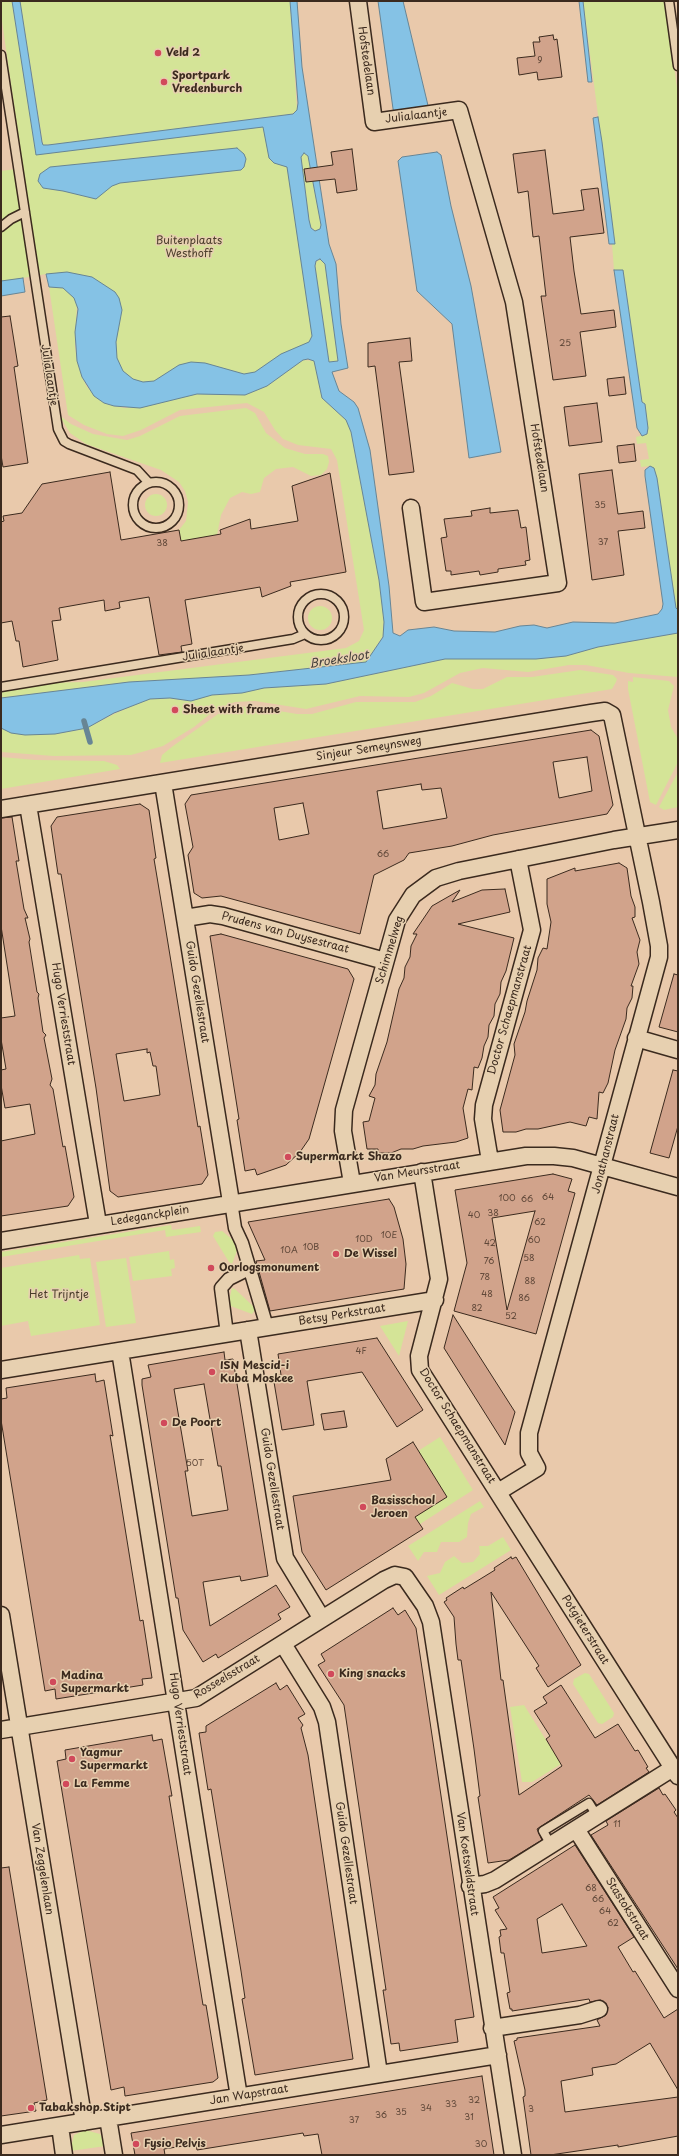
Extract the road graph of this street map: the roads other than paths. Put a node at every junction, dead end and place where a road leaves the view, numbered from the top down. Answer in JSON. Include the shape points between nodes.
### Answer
{"nodes":[{"id":1,"x":358,"y":1,"type":"edge"},
{"id":2,"x":669,"y":1,"type":"edge"},
{"id":3,"x":1,"y":54,"type":"edge"},
{"id":4,"x":678,"y":66,"type":"edge"},
{"id":5,"x":452,"y":111,"type":"joint"},
{"id":6,"x":381,"y":121,"type":"joint"},
{"id":7,"x":25,"y":212,"type":"junction"},
{"id":8,"x":1,"y":227,"type":"edge"},
{"id":9,"x":149,"y":482,"type":"junction"},
{"id":10,"x":411,"y":508,"type":"dead end"},
{"id":11,"x":305,"y":634,"type":"junction"},
{"id":12,"x":1,"y":687,"type":"edge"},
{"id":13,"x":163,"y":783,"type":"junction"},
{"id":14,"x":28,"y":805,"type":"junction"},
{"id":15,"x":1,"y":809,"type":"edge"},
{"id":16,"x":678,"y":830,"type":"edge"},
{"id":17,"x":637,"y":837,"type":"junction"},
{"id":18,"x":518,"y":859,"type":"junction"},
{"id":19,"x":185,"y":918,"type":"junction"},
{"id":20,"x":385,"y":961,"type":"junction"},
{"id":21,"x":636,"y":1038,"type":"junction"},
{"id":22,"x":678,"y":1050,"type":"edge"},
{"id":23,"x":490,"y":1161,"type":"junction"},
{"id":24,"x":603,"y":1166,"type":"junction"},
{"id":25,"x":422,"y":1172,"type":"junction"},
{"id":26,"x":352,"y":1183,"type":"junction"},
{"id":27,"x":678,"y":1187,"type":"edge"},
{"id":28,"x":231,"y":1202,"type":"junction"},
{"id":29,"x":98,"y":1224,"type":"junction"},
{"id":30,"x":1,"y":1241,"type":"edge"},
{"id":31,"x":249,"y":1269,"type":"junction"},
{"id":32,"x":435,"y":1300,"type":"junction"},
{"id":33,"x":267,"y":1327,"type":"junction"},
{"id":34,"x":248,"y":1330,"type":"junction"},
{"id":35,"x":227,"y":1334,"type":"junction"},
{"id":36,"x":120,"y":1350,"type":"junction"},
{"id":37,"x":1,"y":1370,"type":"edge"},
{"id":38,"x":498,"y":1492,"type":"junction"},
{"id":39,"x":407,"y":1579,"type":"joint"},
{"id":40,"x":1,"y":1615,"type":"edge"},
{"id":41,"x":322,"y":1619,"type":"junction"},
{"id":42,"x":282,"y":1644,"type":"junction"},
{"id":43,"x":177,"y":1701,"type":"junction"},
{"id":44,"x":20,"y":1728,"type":"junction"},
{"id":45,"x":1,"y":1730,"type":"edge"},
{"id":46,"x":675,"y":1772,"type":"edge"},
{"id":47,"x":597,"y":1816,"type":"junction"},
{"id":48,"x":576,"y":1829,"type":"junction"},
{"id":49,"x":551,"y":1845,"type":"junction"},
{"id":50,"x":470,"y":1886,"type":"junction"},
{"id":51,"x":678,"y":1989,"type":"edge"},
{"id":52,"x":599,"y":2009,"type":"dead end"},
{"id":53,"x":492,"y":2028,"type":"junction"},
{"id":54,"x":498,"y":2055,"type":"junction"},
{"id":55,"x":379,"y":2074,"type":"junction"},
{"id":56,"x":239,"y":2097,"type":"junction"},
{"id":57,"x":108,"y":2118,"type":"junction"},
{"id":58,"x":84,"y":2122,"type":"junction"},
{"id":59,"x":60,"y":2126,"type":"junction"},
{"id":60,"x":1,"y":2135,"type":"edge"},
{"id":61,"x":64,"y":2155,"type":"edge"},
{"id":62,"x":114,"y":2155,"type":"edge"},
{"id":63,"x":512,"y":2155,"type":"edge"}],
"edges":[{"from":1,"to":6,"type":"street","name":"Hofstedelaan"},
{"from":2,"to":4,"type":"lane"},
{"from":3,"to":7,"type":"lane","name":"Julialaantje"},
{"from":5,"to":6,"type":"street","name":"Julialaantje"},
{"from":5,"to":10,"type":"street","name":"Hofstedelaan","via":[[514,302],[558,583],[424,602]]},
{"from":7,"to":8,"type":"lane"},
{"from":7,"to":9,"type":"lane","name":"Julialaantje","via":[[60,436],[78,449],[141,472]]},
{"from":9,"to":9,"type":"lane","name":"Julialaantje","via":[[137,492],[133,507],[140,521],[155,528],[163,527],[170,523],[178,510],[177,494],[165,484]]},
{"from":11,"to":11,"type":"lane","via":[[320,640],[331,638],[340,630],[344,615],[337,601],[322,594],[307,599],[298,612],[298,620]]},
{"from":11,"to":12,"type":"lane","name":"Julialaantje","via":[[293,640]]},
{"from":13,"to":14,"type":"street","name":"Sinjeur Semeynsweg"},
{"from":13,"to":17,"type":"street","name":"Sinjeur Semeynsweg","via":[[605,711],[610,712],[615,721]]},
{"from":13,"to":19,"type":"street","name":"Guido Gezellestraat"},
{"from":14,"to":15,"type":"street","name":"Sinjeur Semeynsweg"},
{"from":14,"to":29,"type":"street","name":"Hugo Verrieststraat"},
{"from":16,"to":17,"type":"street","name":"Schimmelweg"},
{"from":17,"to":18,"type":"street","name":"Schimmelweg"},
{"from":17,"to":21,"type":"street","name":"Jonathanstraat","via":[[660,952]]},
{"from":18,"to":20,"type":"street","name":"Schimmelweg","via":[[447,874],[420,889],[400,914]]},
{"from":18,"to":23,"type":"street","name":"Doctor Schaepmanstraat","via":[[532,930],[484,1105],[483,1122]]},
{"from":19,"to":20,"type":"street","name":"Prudens van Duysestraat","via":[[210,914],[223,916]]},
{"from":19,"to":28,"type":"street","name":"Guido Gezellestraat"},
{"from":20,"to":26,"type":"street","name":"Schimmelweg","via":[[343,1115],[343,1131]]},
{"from":21,"to":22,"type":"street"},
{"from":21,"to":24,"type":"street","name":"Jonathanstraat"},
{"from":23,"to":24,"type":"street","name":"Van Meursstraat","via":[[526,1156],[554,1156]]},
{"from":23,"to":25,"type":"street","name":"Van Meursstraat"},
{"from":24,"to":27,"type":"street","name":"Van Meursstraat"},
{"from":24,"to":38,"type":"street","name":"Jonathanstraat","via":[[529,1433],[529,1453],[537,1468]]},
{"from":25,"to":26,"type":"street","name":"Van Meursstraat"},
{"from":25,"to":32,"type":"street","name":"Doctor Schaepmanstraat","via":[[439,1275]]},
{"from":26,"to":28,"type":"street","name":"Van Meursstraat"},
{"from":28,"to":29,"type":"street","name":"Ledeganckplein"},
{"from":28,"to":31,"type":"street","via":[[235,1228]]},
{"from":29,"to":30,"type":"street","name":"Ledeganckplein"},
{"from":31,"to":33,"type":"street"},
{"from":31,"to":35,"type":"street","via":[[223,1284],[219,1314]]},
{"from":32,"to":33,"type":"street","name":"Betsy Perkstraat"},
{"from":32,"to":38,"type":"street","name":"Doctor Schaepmanstraat","via":[[419,1356],[419,1366]]},
{"from":33,"to":34,"type":"street","name":"Betsy Perkstraat"},
{"from":34,"to":35,"type":"street"},
{"from":34,"to":41,"type":"street","name":"Guido Gezellestraat","via":[[285,1558]]},
{"from":35,"to":36,"type":"street"},
{"from":36,"to":37,"type":"street"},
{"from":36,"to":43,"type":"street","name":"Hugo Verrieststraat"},
{"from":38,"to":46,"type":"street","name":"Potgieterstraat"},
{"from":39,"to":41,"type":"street","name":"Rosseelsstraat","via":[[400,1574],[390,1576]]},
{"from":39,"to":50,"type":"street","name":"Van Koetsveldstraat","via":[[426,1606],[430,1618]]},
{"from":40,"to":44,"type":"street","name":"Van Zeggelenlaan"},
{"from":41,"to":42,"type":"street","name":"Rosseelsstraat"},
{"from":42,"to":43,"type":"street","name":"Rosseelsstraat","via":[[200,1696]]},
{"from":42,"to":55,"type":"street","name":"Guido Gezellestraat","via":[[322,1707],[327,1722]]},
{"from":43,"to":44,"type":"street","name":"Rosseelsstraat"},
{"from":43,"to":56,"type":"street","name":"Hugo Verrieststraat"},
{"from":44,"to":45,"type":"street","name":"Rosseelsstraat"},
{"from":44,"to":58,"type":"street","name":"Van Zeggelenlaan"},
{"from":46,"to":47,"type":"street"},
{"from":47,"to":48,"type":"street"},
{"from":47,"to":49,"type":"lane","via":[[589,1803],[543,1831]]},
{"from":48,"to":49,"type":"street"},
{"from":48,"to":51,"type":"street","name":"Stastokstraat"},
{"from":49,"to":50,"type":"street","via":[[493,1881]]},
{"from":50,"to":53,"type":"street","name":"Van Koetsveldstraat"},
{"from":52,"to":53,"type":"street","via":[[580,2015]]},
{"from":53,"to":54,"type":"street","name":"Van Koetsveldstraat"},
{"from":54,"to":55,"type":"street","name":"Jan Wapstraat"},
{"from":54,"to":63,"type":"street","name":"Van Koetsveldstraat"},
{"from":55,"to":56,"type":"street","name":"Jan Wapstraat"},
{"from":56,"to":57,"type":"street","name":"Jan Wapstraat"},
{"from":57,"to":58,"type":"street","name":"Jan Wapstraat"},
{"from":57,"to":62,"type":"street"},
{"from":58,"to":59,"type":"street","name":"Jan Wapstraat"},
{"from":59,"to":60,"type":"street","name":"Jan Wapstraat"},
{"from":59,"to":61,"type":"street"}]}
